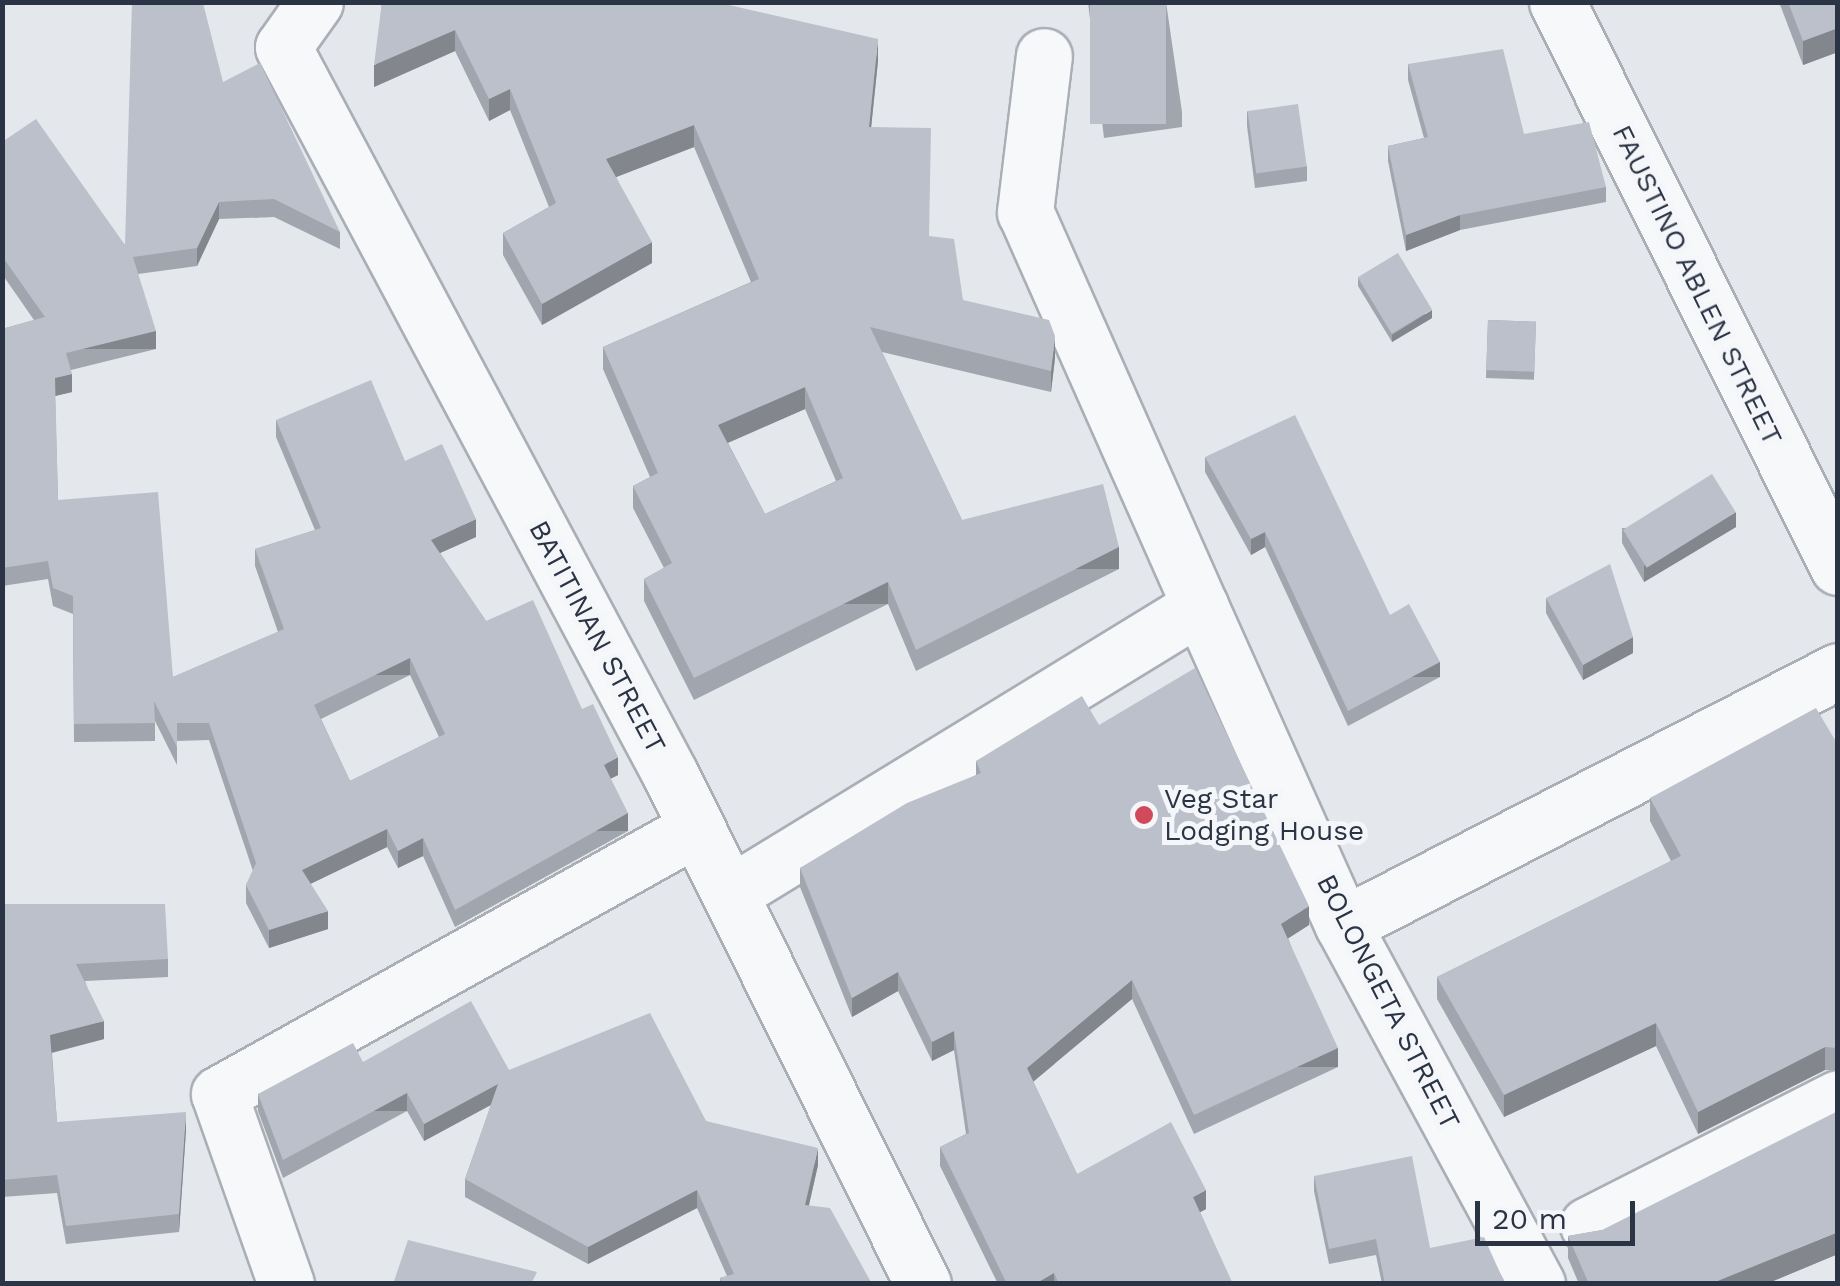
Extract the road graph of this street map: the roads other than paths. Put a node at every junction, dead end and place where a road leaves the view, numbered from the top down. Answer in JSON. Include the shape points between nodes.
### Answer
{"nodes":[{"id":1,"x":314,"y":2,"type":"edge"},
{"id":2,"x":1557,"y":2,"type":"edge"},
{"id":3,"x":1044,"y":56,"type":"dead end"},
{"id":4,"x":1838,"y":567,"type":"edge"},
{"id":5,"x":1200,"y":606,"type":"junction"},
{"id":6,"x":1838,"y":671,"type":"edge"},
{"id":7,"x":697,"y":828,"type":"junction"},
{"id":8,"x":731,"y":892,"type":"junction"},
{"id":9,"x":1344,"y":926,"type":"junction"},
{"id":10,"x":1838,"y":1098,"type":"edge"},
{"id":11,"x":1588,"y":1225,"type":"dead end"},
{"id":12,"x":286,"y":1284,"type":"edge"},
{"id":13,"x":923,"y":1284,"type":"edge"},
{"id":14,"x":1537,"y":1284,"type":"edge"}],
"edges":[{"from":1,"to":7,"type":"street","name":"BATITINAN STREET","via":[[283,47]]},
{"from":2,"to":4,"type":"street","name":"FAUSTINO ABLEN STREET"},
{"from":3,"to":5,"type":"street","name":"BOLONGETA STREET","via":[[1025,212]]},
{"from":5,"to":8,"type":"street"},
{"from":5,"to":9,"type":"street","name":"BOLONGETA STREET"},
{"from":6,"to":9,"type":"street"},
{"from":7,"to":8,"type":"street","name":"BATITINAN STREET"},
{"from":7,"to":12,"type":"street","via":[[219,1094]]},
{"from":8,"to":13,"type":"street","name":"BATITINAN STREET"},
{"from":9,"to":14,"type":"street","name":"BOLONGETA STREET"},
{"from":10,"to":11,"type":"street"}]}
